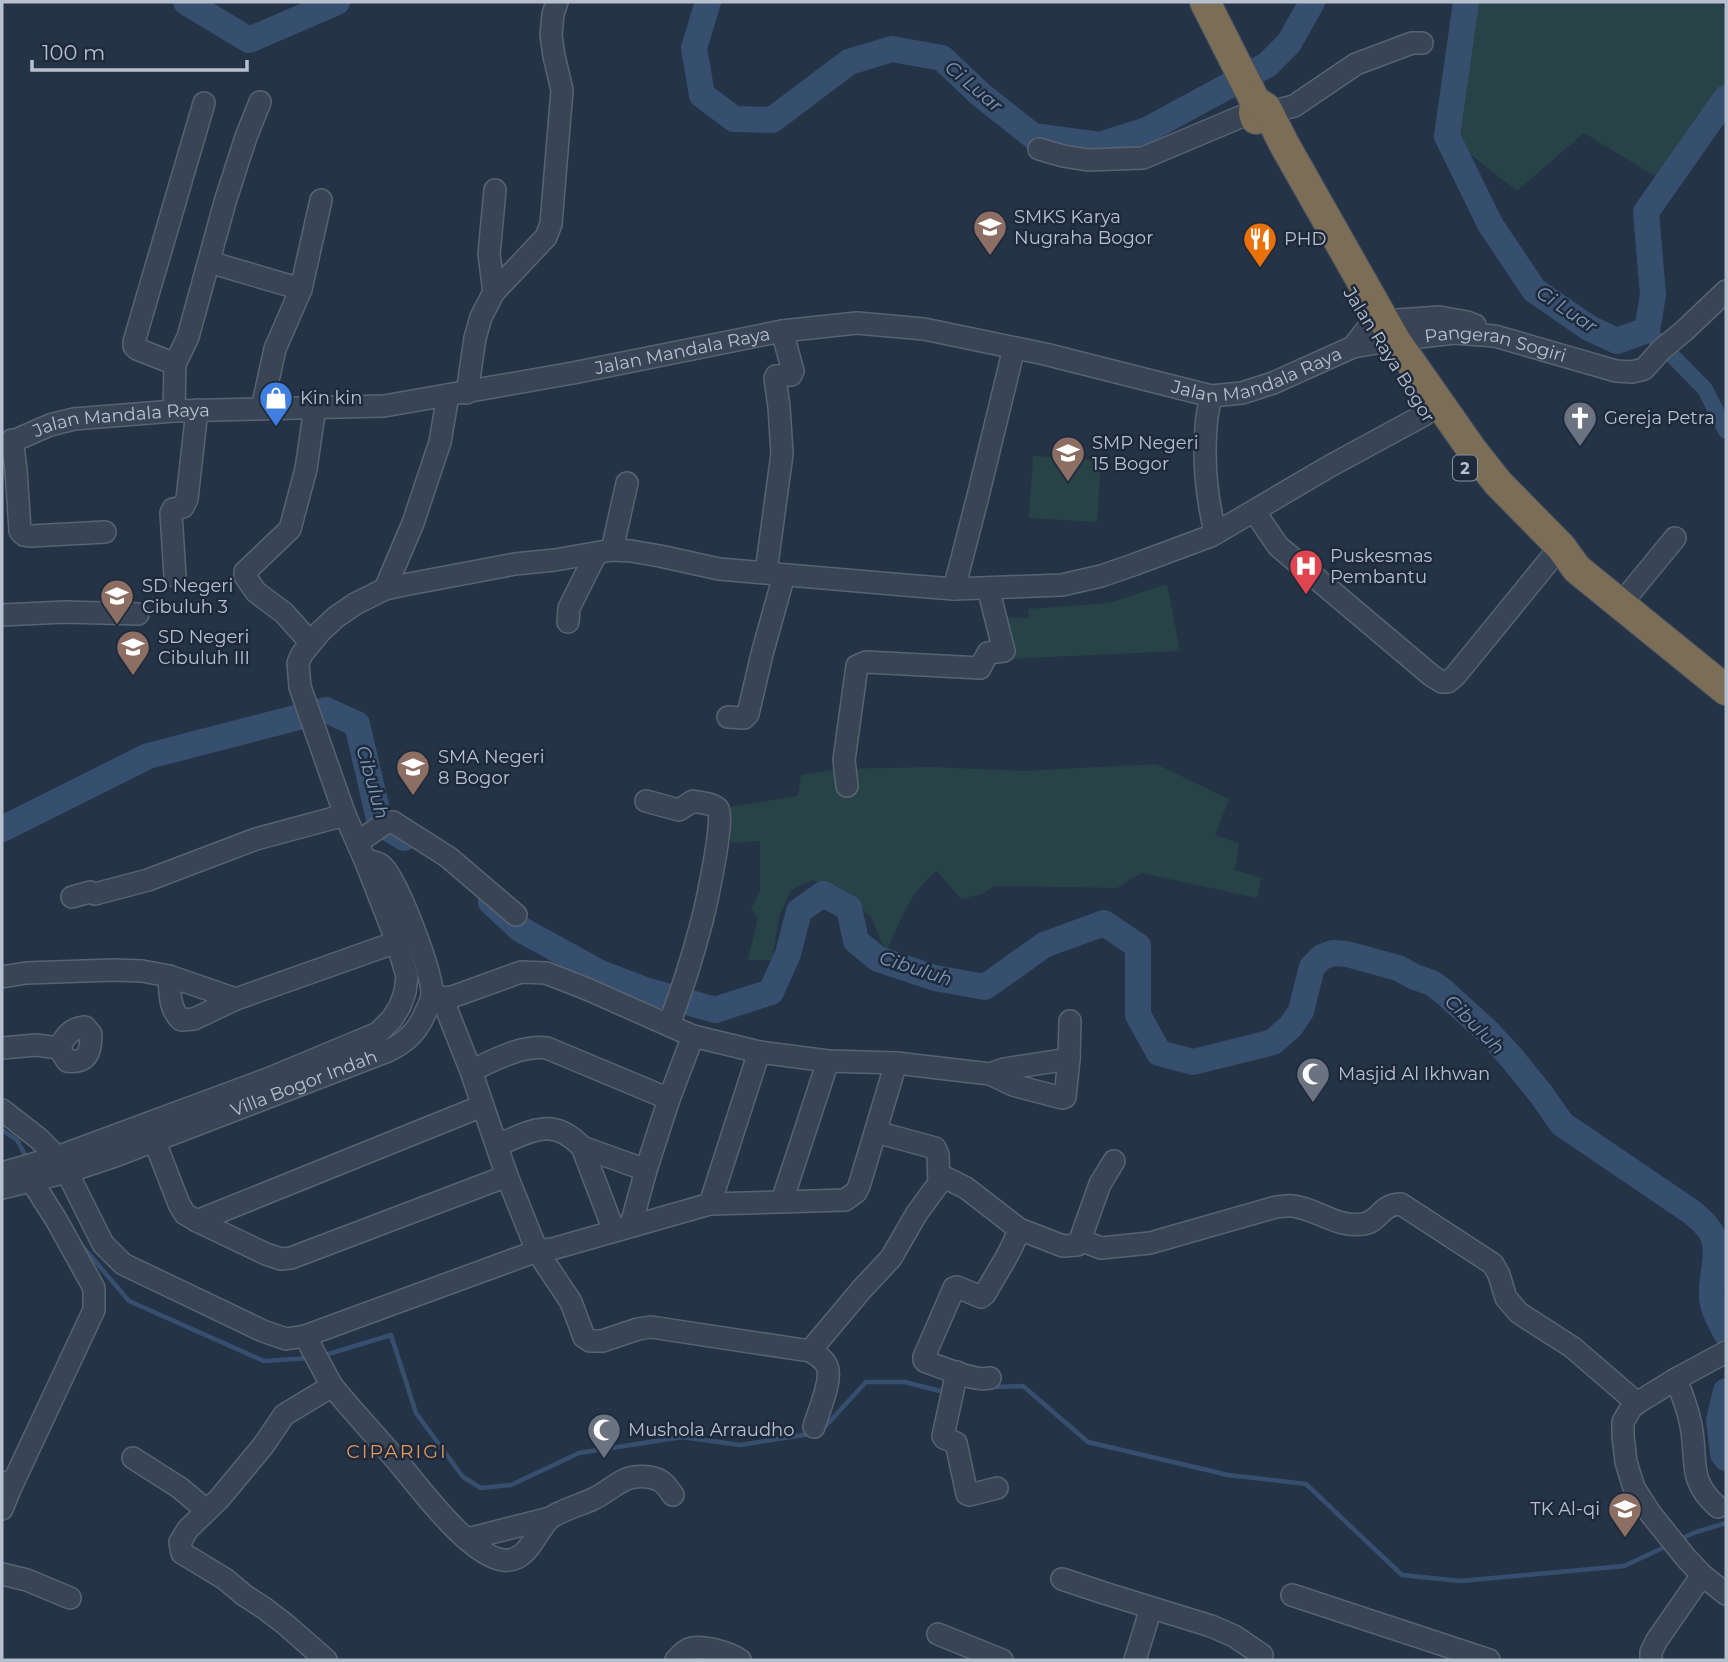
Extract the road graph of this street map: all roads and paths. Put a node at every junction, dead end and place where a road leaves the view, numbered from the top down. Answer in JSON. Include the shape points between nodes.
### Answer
{"nodes":[{"id":1,"x":557,"y":2,"type":"edge"},
{"id":2,"x":1205,"y":2,"type":"edge"},
{"id":3,"x":1422,"y":43,"type":"dead end"},
{"id":4,"x":260,"y":102,"type":"dead end"},
{"id":5,"x":204,"y":103,"type":"dead end"},
{"id":6,"x":1258,"y":106,"type":"junction"},
{"id":7,"x":1039,"y":149,"type":"dead end"},
{"id":8,"x":495,"y":190,"type":"dead end"},
{"id":9,"x":321,"y":200,"type":"dead end"},
{"id":10,"x":209,"y":262,"type":"junction"},
{"id":11,"x":301,"y":289,"type":"junction"},
{"id":12,"x":1726,"y":291,"type":"edge"},
{"id":13,"x":494,"y":292,"type":"junction"},
{"id":14,"x":782,"y":331,"type":"junction"},
{"id":15,"x":1377,"y":335,"type":"junction"},
{"id":16,"x":1014,"y":348,"type":"junction"},
{"id":17,"x":175,"y":364,"type":"junction"},
{"id":18,"x":458,"y":394,"type":"junction"},
{"id":19,"x":1211,"y":396,"type":"junction"},
{"id":20,"x":315,"y":407,"type":"junction"},
{"id":21,"x":262,"y":408,"type":"junction"},
{"id":22,"x":197,"y":410,"type":"junction"},
{"id":23,"x":174,"y":411,"type":"junction"},
{"id":24,"x":1424,"y":415,"type":"junction"},
{"id":25,"x":7,"y":443,"type":"edge"},
{"id":26,"x":627,"y":483,"type":"dead end"},
{"id":27,"x":1254,"y":511,"type":"junction"},
{"id":28,"x":105,"y":532,"type":"dead end"},
{"id":29,"x":1215,"y":532,"type":"junction"},
{"id":30,"x":1675,"y":538,"type":"dead end"},
{"id":31,"x":604,"y":552,"type":"junction"},
{"id":32,"x":1564,"y":563,"type":"junction"},
{"id":33,"x":775,"y":574,"type":"junction"},
{"id":34,"x":175,"y":576,"type":"dead end"},
{"id":35,"x":988,"y":588,"type":"junction"},
{"id":36,"x":385,"y":589,"type":"junction"},
{"id":37,"x":954,"y":589,"type":"junction"},
{"id":38,"x":1620,"y":605,"type":"junction"},
{"id":39,"x":138,"y":614,"type":"dead end"},
{"id":40,"x":2,"y":615,"type":"edge"},
{"id":41,"x":568,"y":622,"type":"dead end"},
{"id":42,"x":310,"y":642,"type":"junction"},
{"id":43,"x":1726,"y":690,"type":"edge"},
{"id":44,"x":728,"y":717,"type":"dead end"},
{"id":45,"x":847,"y":786,"type":"dead end"},
{"id":46,"x":646,"y":801,"type":"dead end"},
{"id":47,"x":345,"y":815,"type":"junction"},
{"id":48,"x":362,"y":851,"type":"junction"},
{"id":49,"x":72,"y":897,"type":"dead end"},
{"id":50,"x":516,"y":915,"type":"dead end"},
{"id":51,"x":407,"y":939,"type":"junction"},
{"id":52,"x":169,"y":976,"type":"junction"},
{"id":53,"x":2,"y":977,"type":"edge"},
{"id":54,"x":437,"y":996,"type":"junction"},
{"id":55,"x":236,"y":999,"type":"junction"},
{"id":56,"x":672,"y":1016,"type":"junction"},
{"id":57,"x":1070,"y":1021,"type":"dead end"},
{"id":58,"x":455,"y":1032,"type":"junction"},
{"id":59,"x":413,"y":1034,"type":"junction"},
{"id":60,"x":694,"y":1035,"type":"junction"},
{"id":61,"x":2,"y":1048,"type":"edge"},
{"id":62,"x":59,"y":1048,"type":"dead end"},
{"id":63,"x":759,"y":1052,"type":"junction"},
{"id":64,"x":1069,"y":1059,"type":"junction"},
{"id":65,"x":828,"y":1060,"type":"junction"},
{"id":66,"x":896,"y":1063,"type":"junction"},
{"id":67,"x":471,"y":1071,"type":"junction"},
{"id":68,"x":990,"y":1074,"type":"junction"},
{"id":69,"x":669,"y":1099,"type":"junction"},
{"id":70,"x":482,"y":1106,"type":"junction"},
{"id":71,"x":2,"y":1110,"type":"edge"},
{"id":72,"x":876,"y":1132,"type":"junction"},
{"id":73,"x":152,"y":1133,"type":"junction"},
{"id":74,"x":497,"y":1145,"type":"junction"},
{"id":75,"x":582,"y":1147,"type":"junction"},
{"id":76,"x":1114,"y":1161,"type":"dead end"},
{"id":77,"x":646,"y":1170,"type":"junction"},
{"id":78,"x":36,"y":1171,"type":"edge"},
{"id":79,"x":507,"y":1176,"type":"junction"},
{"id":80,"x":939,"y":1183,"type":"junction"},
{"id":81,"x":2,"y":1188,"type":"edge"},
{"id":82,"x":782,"y":1201,"type":"junction"},
{"id":83,"x":710,"y":1204,"type":"junction"},
{"id":84,"x":197,"y":1221,"type":"junction"},
{"id":85,"x":623,"y":1228,"type":"junction"},
{"id":86,"x":1019,"y":1229,"type":"junction"},
{"id":87,"x":1080,"y":1240,"type":"junction"},
{"id":88,"x":537,"y":1251,"type":"junction"},
{"id":89,"x":312,"y":1350,"type":"junction"},
{"id":90,"x":810,"y":1351,"type":"junction"},
{"id":91,"x":1723,"y":1354,"type":"edge"},
{"id":92,"x":957,"y":1372,"type":"junction"},
{"id":93,"x":990,"y":1378,"type":"dead end"},
{"id":94,"x":1676,"y":1378,"type":"junction"},
{"id":95,"x":332,"y":1386,"type":"junction"},
{"id":96,"x":1637,"y":1403,"type":"junction"},
{"id":97,"x":814,"y":1427,"type":"dead end"},
{"id":98,"x":133,"y":1458,"type":"dead end"},
{"id":99,"x":7,"y":1484,"type":"edge"},
{"id":100,"x":997,"y":1488,"type":"dead end"},
{"id":101,"x":673,"y":1495,"type":"dead end"},
{"id":102,"x":1718,"y":1507,"type":"dead end"},
{"id":103,"x":2,"y":1509,"type":"edge"},
{"id":104,"x":206,"y":1510,"type":"junction"},
{"id":105,"x":550,"y":1518,"type":"junction"},
{"id":106,"x":467,"y":1539,"type":"junction"},
{"id":107,"x":2,"y":1574,"type":"edge"},
{"id":108,"x":1702,"y":1575,"type":"junction"},
{"id":109,"x":1062,"y":1579,"type":"dead end"},
{"id":110,"x":1726,"y":1594,"type":"edge"},
{"id":111,"x":1292,"y":1595,"type":"dead end"},
{"id":112,"x":70,"y":1598,"type":"dead end"},
{"id":113,"x":1151,"y":1608,"type":"junction"},
{"id":114,"x":938,"y":1634,"type":"dead end"},
{"id":115,"x":1264,"y":1659,"type":"edge"},
{"id":116,"x":326,"y":1660,"type":"edge"},
{"id":117,"x":676,"y":1660,"type":"edge"},
{"id":118,"x":740,"y":1660,"type":"edge"},
{"id":119,"x":1002,"y":1660,"type":"edge"},
{"id":120,"x":1135,"y":1660,"type":"edge"},
{"id":121,"x":1489,"y":1660,"type":"edge"},
{"id":122,"x":1651,"y":1660,"type":"edge"}],
"edges":[{"from":1,"to":13,"type":"street","via":[[551,35],[562,90],[551,223],[546,237]]},
{"from":2,"to":6,"type":"highway","number":"2"},
{"from":3,"to":6,"type":"street","via":[[1356,64],[1294,106]]},
{"from":4,"to":10,"type":"street"},
{"from":5,"to":17,"type":"street","via":[[134,342],[137,349]]},
{"from":6,"to":7,"type":"street","via":[[1143,158],[1088,160]]},
{"from":6,"to":15,"type":"highway","name":"Jalan Raya Bogor","number":"2","via":[[1268,147]]},
{"from":8,"to":13,"type":"street","via":[[489,254]]},
{"from":9,"to":11,"type":"street"},
{"from":10,"to":11,"type":"street"},
{"from":10,"to":17,"type":"street"},
{"from":11,"to":21,"type":"street","via":[[275,349]]},
{"from":12,"to":15,"type":"street","name":"Pangeran Sogiri","via":[[1644,369],[1632,372],[1492,334]]},
{"from":13,"to":18,"type":"street","via":[[481,317]]},
{"from":14,"to":16,"type":"street","name":"Jalan Mandala Raya","via":[[858,323],[924,328]]},
{"from":14,"to":18,"type":"street","name":"Jalan Mandala Raya"},
{"from":14,"to":33,"type":"street","via":[[793,371],[775,378],[782,454]]},
{"from":15,"to":19,"type":"street","name":"Jalan Mandala Raya","via":[[1263,386]]},
{"from":15,"to":24,"type":"highway","name":"Jalan Raya Bogor","number":"2"},
{"from":15,"to":32,"type":"highway","name":"Jalan Raya Bogor","number":"2","via":[[1498,483],[1561,547]]},
{"from":16,"to":19,"type":"street","name":"Jalan Mandala Raya"},
{"from":16,"to":37,"type":"street"},
{"from":17,"to":23,"type":"street"},
{"from":18,"to":20,"type":"street","name":"Jalan Mandala Raya","via":[[384,407]]},
{"from":18,"to":36,"type":"street"},
{"from":19,"to":29,"type":"street","via":[[1205,470]]},
{"from":20,"to":21,"type":"street","name":"Jalan Mandala Raya"},
{"from":20,"to":42,"type":"street","via":[[306,469],[290,529],[244,576]]},
{"from":21,"to":22,"type":"street","name":"Jalan Mandala Raya"},
{"from":22,"to":23,"type":"street","name":"Jalan Mandala Raya"},
{"from":22,"to":34,"type":"street","via":[[187,499],[171,513]]},
{"from":23,"to":25,"type":"street","name":"Jalan Mandala Raya","via":[[74,419]]},
{"from":24,"to":27,"type":"street","name":"Villa Bogor Indah"},
{"from":24,"to":32,"type":"highway","name":"Jalan Raya Bogor","number":"2","via":[[1478,485]]},
{"from":25,"to":28,"type":"street","via":[[17,480],[23,535]]},
{"from":26,"to":31,"type":"street"},
{"from":27,"to":29,"type":"street","name":"Villa Bogor Indah"},
{"from":27,"to":32,"type":"street","via":[[1278,546],[1442,682],[1455,676]]},
{"from":29,"to":35,"type":"street","name":"Villa Bogor Indah","via":[[1101,576],[1062,585]]},
{"from":30,"to":38,"type":"street"},
{"from":31,"to":33,"type":"street","name":"Villa Bogor Indah","via":[[631,551],[719,569]]},
{"from":31,"to":36,"type":"street","name":"Villa Bogor Indah"},
{"from":31,"to":41,"type":"street","via":[[569,608]]},
{"from":32,"to":38,"type":"highway","name":"Jalan Raya Bogor","number":"2"},
{"from":33,"to":37,"type":"street","name":"Villa Bogor Indah"},
{"from":33,"to":44,"type":"street","via":[[748,714]]},
{"from":35,"to":37,"type":"street","name":"Villa Bogor Indah"},
{"from":35,"to":45,"type":"street","via":[[1004,652],[988,653],[980,668],[866,662],[857,666],[844,760]]},
{"from":36,"to":42,"type":"street","name":"Villa Bogor Indah","via":[[336,617]]},
{"from":38,"to":43,"type":"highway","name":"Jalan Raya Bogor","number":"2"},
{"from":39,"to":40,"type":"street"},
{"from":42,"to":47,"type":"street","name":"Villa Bogor Indah","via":[[298,663],[301,692]]},
{"from":46,"to":56,"type":"street","via":[[674,810],[692,801],[719,811],[702,921]]},
{"from":47,"to":48,"type":"street","name":"Villa Bogor Indah"},
{"from":47,"to":49,"type":"street","via":[[256,839],[148,880]]},
{"from":48,"to":50,"type":"street","via":[[381,826],[393,822],[448,858]]},
{"from":48,"to":51,"type":"street","name":"Villa Bogor Indah"},
{"from":51,"to":54,"type":"street","name":"Villa Bogor Indah","via":[[428,971]]},
{"from":51,"to":55,"type":"street"},
{"from":51,"to":73,"type":"street","name":"Villa Bogor Indah","via":[[405,992],[392,1019],[378,1033]]},
{"from":52,"to":53,"type":"street","via":[[114,970]]},
{"from":52,"to":55,"type":"street"},
{"from":52,"to":55,"type":"street","via":[[173,1008],[181,1020],[194,1019]]},
{"from":54,"to":56,"type":"street","via":[[452,997],[534,971]]},
{"from":54,"to":58,"type":"street","name":"Villa Bogor Indah"},
{"from":54,"to":59,"type":"street"},
{"from":56,"to":60,"type":"street"},
{"from":57,"to":64,"type":"street"},
{"from":58,"to":59,"type":"street"},
{"from":58,"to":67,"type":"street","name":"Villa Bogor Indah"},
{"from":59,"to":73,"type":"street","name":"Villa Bogor Indah","via":[[388,1051]]},
{"from":60,"to":63,"type":"street"},
{"from":60,"to":69,"type":"street"},
{"from":61,"to":62,"type":"street"},
{"from":63,"to":65,"type":"street"},
{"from":63,"to":83,"type":"street"},
{"from":64,"to":68,"type":"street"},
{"from":64,"to":68,"type":"street","via":[[1067,1091],[1062,1098]]},
{"from":65,"to":66,"type":"street"},
{"from":65,"to":82,"type":"street"},
{"from":66,"to":68,"type":"street"},
{"from":66,"to":72,"type":"street"},
{"from":67,"to":69,"type":"street","via":[[536,1046]]},
{"from":67,"to":70,"type":"street","name":"Villa Bogor Indah"},
{"from":69,"to":77,"type":"street"},
{"from":70,"to":74,"type":"street","name":"Villa Bogor Indah"},
{"from":70,"to":84,"type":"street"},
{"from":71,"to":78,"type":"street","via":[[38,1138]]},
{"from":72,"to":80,"type":"street","via":[[935,1148]]},
{"from":72,"to":82,"type":"street","via":[[853,1195],[845,1200]]},
{"from":73,"to":78,"type":"street","name":"Villa Bogor Indah"},
{"from":73,"to":84,"type":"street","via":[[179,1204]]},
{"from":74,"to":75,"type":"street","via":[[553,1128]]},
{"from":74,"to":79,"type":"street","name":"Villa Bogor Indah"},
{"from":75,"to":77,"type":"street"},
{"from":75,"to":85,"type":"street"},
{"from":76,"to":87,"type":"street","via":[[1100,1184]]},
{"from":77,"to":85,"type":"street"},
{"from":78,"to":81,"type":"street","name":"Villa Bogor Indah"},
{"from":78,"to":89,"type":"street","via":[[123,1264]]},
{"from":78,"to":99,"type":"street","via":[[94,1288],[95,1302]]},
{"from":79,"to":84,"type":"street","via":[[291,1258],[266,1254]]},
{"from":79,"to":88,"type":"street","name":"Villa Bogor Indah"},
{"from":80,"to":86,"type":"street","via":[[951,1179]]},
{"from":80,"to":90,"type":"street","via":[[891,1258]]},
{"from":82,"to":83,"type":"street"},
{"from":83,"to":85,"type":"street"},
{"from":85,"to":88,"type":"street"},
{"from":86,"to":87,"type":"street","via":[[1063,1246],[1077,1245]]},
{"from":86,"to":92,"type":"street","via":[[985,1294],[981,1297],[954,1288],[924,1360]]},
{"from":87,"to":96,"type":"street","via":[[1101,1248],[1150,1243],[1292,1206],[1329,1220],[1363,1224],[1388,1205],[1399,1203],[1493,1264],[1506,1298],[1518,1313],[1572,1347]]},
{"from":88,"to":89,"type":"street"},
{"from":88,"to":90,"type":"street","name":"Villa Bogor Indah","via":[[590,1341],[651,1327]]},
{"from":89,"to":95,"type":"street"},
{"from":90,"to":97,"type":"street","via":[[827,1363],[829,1372]]},
{"from":91,"to":94,"type":"street"},
{"from":92,"to":93,"type":"street","via":[[981,1380]]},
{"from":92,"to":100,"type":"street","via":[[943,1436],[956,1443],[967,1494]]},
{"from":94,"to":96,"type":"street"},
{"from":94,"to":102,"type":"street","via":[[1694,1438],[1695,1472],[1700,1486]]},
{"from":95,"to":104,"type":"street","via":[[284,1415]]},
{"from":95,"to":106,"type":"street"},
{"from":96,"to":108,"type":"street","via":[[1623,1422],[1626,1462],[1634,1488]]},
{"from":98,"to":104,"type":"street"},
{"from":99,"to":103,"type":"street"},
{"from":101,"to":105,"type":"street","via":[[659,1479],[631,1476],[595,1499]]},
{"from":104,"to":116,"type":"street","via":[[180,1542],[182,1553],[225,1579]]},
{"from":105,"to":106,"type":"street"},
{"from":105,"to":106,"type":"street","via":[[520,1557],[504,1560]]},
{"from":107,"to":112,"type":"street"},
{"from":108,"to":110,"type":"street"},
{"from":108,"to":122,"type":"street","via":[[1657,1640]]},
{"from":109,"to":113,"type":"street"},
{"from":111,"to":121,"type":"street"},
{"from":113,"to":115,"type":"street","via":[[1234,1636]]},
{"from":113,"to":120,"type":"street"},
{"from":114,"to":119,"type":"street"},
{"from":117,"to":118,"type":"street","via":[[694,1647],[732,1654]]}]}
